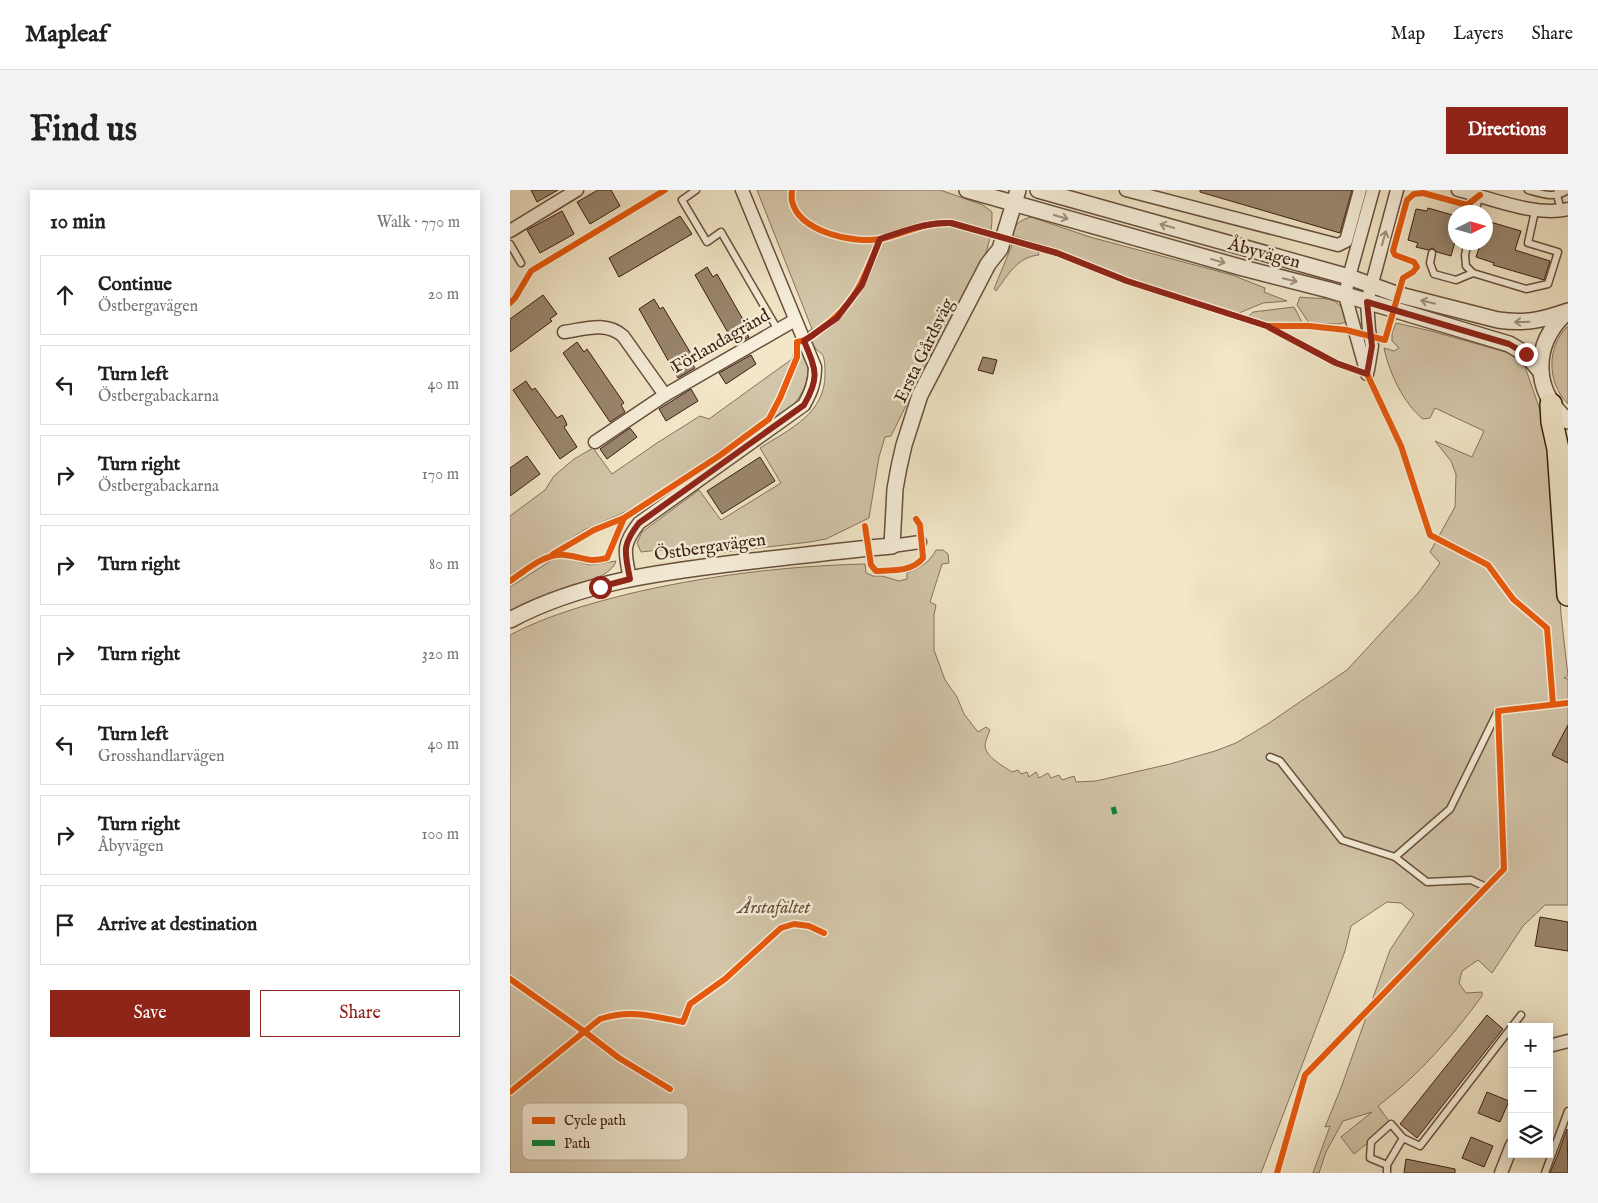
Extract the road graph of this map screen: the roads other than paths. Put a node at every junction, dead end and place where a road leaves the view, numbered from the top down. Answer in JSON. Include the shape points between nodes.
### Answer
{"nodes":[{"id":1,"x":577,"y":190,"type":"edge"},
{"id":2,"x":696,"y":190,"type":"edge"},
{"id":3,"x":742,"y":190,"type":"edge"},
{"id":4,"x":967,"y":190,"type":"edge"},
{"id":5,"x":1038,"y":190,"type":"edge"},
{"id":6,"x":1126,"y":190,"type":"edge"},
{"id":7,"x":1360,"y":190,"type":"edge"},
{"id":8,"x":1373,"y":190,"type":"edge"},
{"id":9,"x":1397,"y":190,"type":"edge"},
{"id":10,"x":1458,"y":190,"type":"edge"},
{"id":11,"x":1528,"y":190,"type":"edge"},
{"id":12,"x":1568,"y":190,"type":"edge"},
{"id":13,"x":1480,"y":193,"type":"edge"},
{"id":14,"x":1557,"y":193,"type":"edge"},
{"id":15,"x":1011,"y":196,"type":"edge"},
{"id":16,"x":1565,"y":210,"type":"edge"},
{"id":17,"x":1535,"y":211,"type":"junction"},
{"id":18,"x":510,"y":231,"type":"edge"},
{"id":19,"x":510,"y":244,"type":"edge"},
{"id":20,"x":1466,"y":250,"type":"edge"},
{"id":21,"x":1432,"y":253,"type":"dead end"},
{"id":22,"x":522,"y":263,"type":"dead end"},
{"id":23,"x":1473,"y":273,"type":"junction"},
{"id":24,"x":1348,"y":277,"type":"junction"},
{"id":25,"x":1371,"y":285,"type":"junction"},
{"id":26,"x":1345,"y":295,"type":"junction"},
{"id":27,"x":1367,"y":302,"type":"junction"},
{"id":28,"x":1568,"y":312,"type":"edge"},
{"id":29,"x":795,"y":320,"type":"junction"},
{"id":30,"x":778,"y":330,"type":"junction"},
{"id":31,"x":564,"y":332,"type":"dead end"},
{"id":32,"x":1541,"y":372,"type":"junction"},
{"id":33,"x":665,"y":395,"type":"junction"},
{"id":34,"x":1551,"y":404,"type":"junction"},
{"id":35,"x":1568,"y":421,"type":"edge"},
{"id":36,"x":595,"y":442,"type":"dead end"},
{"id":37,"x":920,"y":542,"type":"dead end"},
{"id":38,"x":892,"y":546,"type":"junction"},
{"id":39,"x":630,"y":579,"type":"junction"},
{"id":40,"x":1568,"y":595,"type":"edge"},
{"id":41,"x":510,"y":620,"type":"edge"},
{"id":42,"x":1498,"y":711,"type":"dead end"},
{"id":43,"x":1270,"y":757,"type":"dead end"},
{"id":44,"x":1395,"y":857,"type":"junction"},
{"id":45,"x":1486,"y":887,"type":"dead end"},
{"id":46,"x":1521,"y":1015,"type":"dead end"},
{"id":47,"x":1568,"y":1041,"type":"edge"},
{"id":48,"x":1553,"y":1045,"type":"edge"},
{"id":49,"x":1568,"y":1111,"type":"edge"},
{"id":50,"x":1403,"y":1138,"type":"junction"},
{"id":51,"x":1508,"y":1155,"type":"edge"},
{"id":52,"x":1387,"y":1165,"type":"junction"},
{"id":53,"x":1387,"y":1173,"type":"edge"},
{"id":54,"x":1501,"y":1173,"type":"edge"},
{"id":55,"x":1545,"y":1173,"type":"edge"}],
"edges":[{"from":1,"to":18,"type":"street"},
{"from":2,"to":30,"type":"lane","via":[[682,200],[707,242],[721,232]]},
{"from":3,"to":29,"type":"street"},
{"from":4,"to":15,"type":"street","name":"Åbyvägen"},
{"from":24,"to":5,"type":"street","name":"Åbyvägen","one_way":true},
{"from":6,"to":7,"type":"street","via":[[1338,245],[1346,241]]},
{"from":8,"to":24,"type":"street"},
{"from":25,"to":9,"type":"street","one_way":true},
{"from":10,"to":13,"type":"street"},
{"from":11,"to":14,"type":"lane","via":[[1551,196]]},
{"from":12,"to":14,"type":"lane"},
{"from":13,"to":17,"type":"street"},
{"from":14,"to":16,"type":"lane"},
{"from":15,"to":26,"type":"street","name":"Åbyvägen","one_way":true,"via":[[1242,268]]},
{"from":15,"to":38,"type":"street","name":"Ersta Gårdsväg","via":[[988,264],[920,395],[899,466]]},
{"from":16,"to":17,"type":"street"},
{"from":17,"to":23,"type":"lane","via":[[1528,243],[1558,252],[1548,284],[1526,289]]},
{"from":19,"to":22,"type":"lane"},
{"from":20,"to":23,"type":"lane","via":[[1466,266]]},
{"from":21,"to":23,"type":"lane","via":[[1430,263],[1434,274],[1456,280]]},
{"from":24,"to":25,"type":"street","name":"Åbyvägen"},
{"from":24,"to":26,"type":"street"},
{"from":25,"to":27,"type":"street"},
{"from":28,"to":25,"type":"street","name":"Åbyvägen","one_way":true,"via":[[1540,321],[1512,322]]},
{"from":26,"to":27,"type":"street","name":"Åbyvägen"},
{"from":26,"to":27,"type":"street","via":[[1367,374],[1372,346]]},
{"from":27,"to":32,"type":"street","name":"Åbyvägen","via":[[1509,344],[1526,354]]},
{"from":28,"to":32,"type":"street","via":[[1547,338]]},
{"from":29,"to":30,"type":"street","name":"Förlandagränd"},
{"from":29,"to":39,"type":"street","via":[[815,367],[815,381],[804,405],[639,523],[628,536],[625,549]]},
{"from":30,"to":33,"type":"street","name":"Förlandagränd"},
{"from":31,"to":33,"type":"street","name":"Förlandagränd","via":[[602,327],[615,329]]},
{"from":32,"to":34,"type":"street"},
{"from":33,"to":36,"type":"street","name":"Förlandagränd"},
{"from":34,"to":35,"type":"street"},
{"from":34,"to":40,"type":"highway","via":[[1558,449]]},
{"from":37,"to":38,"type":"street"},
{"from":38,"to":39,"type":"street","name":"Östbergavägen","via":[[685,569]]},
{"from":39,"to":41,"type":"street","name":"Östbergavägen","via":[[548,603]]},
{"from":42,"to":44,"type":"lane","via":[[1450,809]]},
{"from":43,"to":44,"type":"lane","via":[[1280,761],[1342,840]]},
{"from":44,"to":45,"type":"lane","via":[[1427,882],[1471,880]]},
{"from":46,"to":50,"type":"lane","via":[[1420,1146]]},
{"from":47,"to":48,"type":"street"},
{"from":49,"to":55,"type":"lane"},
{"from":50,"to":52,"type":"lane"},
{"from":50,"to":52,"type":"lane","via":[[1392,1124],[1371,1142],[1370,1158]]},
{"from":51,"to":54,"type":"street"},
{"from":52,"to":53,"type":"lane"}]}
